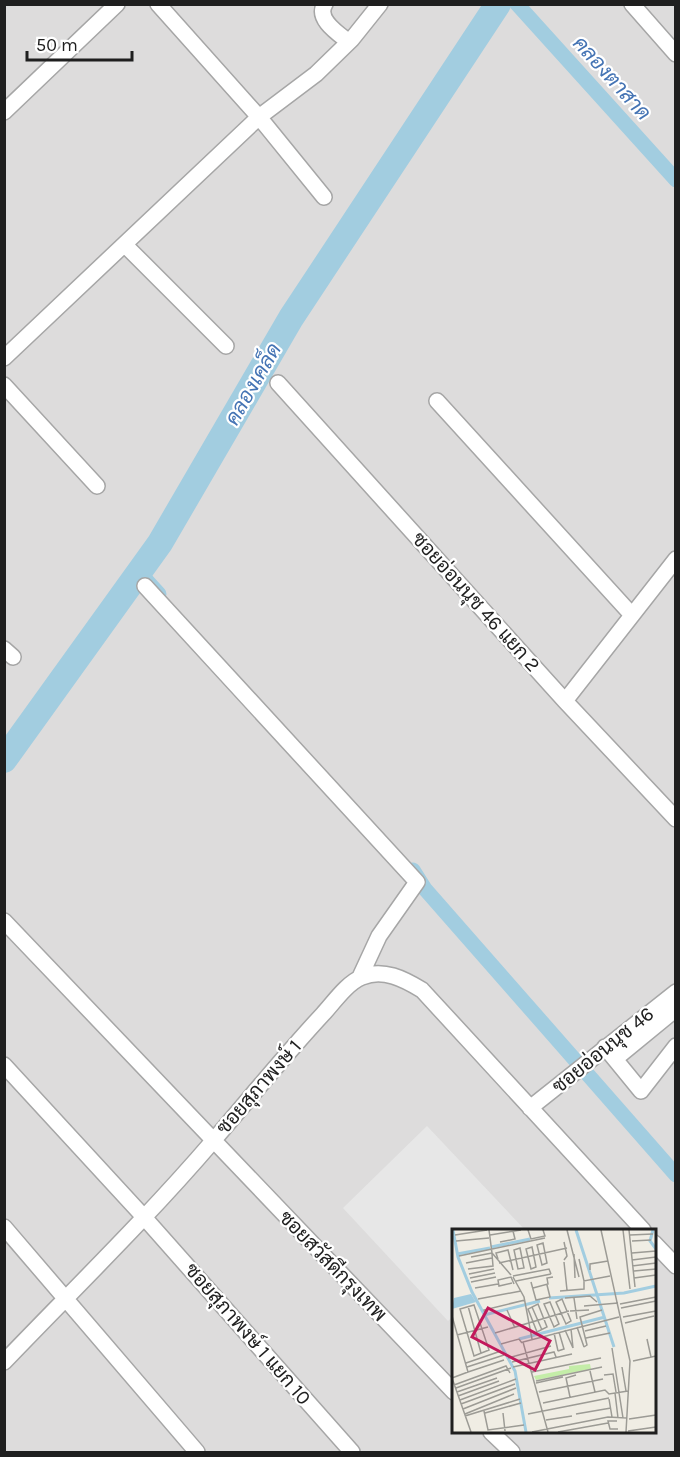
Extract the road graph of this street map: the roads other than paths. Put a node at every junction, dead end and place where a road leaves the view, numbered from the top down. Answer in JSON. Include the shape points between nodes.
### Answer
{"nodes":[{"id":1,"x":117,"y":4,"type":"edge"},
{"id":2,"x":159,"y":4,"type":"edge"},
{"id":3,"x":325,"y":4,"type":"edge"},
{"id":4,"x":380,"y":4,"type":"edge"},
{"id":5,"x":632,"y":4,"type":"edge"},
{"id":6,"x":349,"y":42,"type":"junction"},
{"id":7,"x":675,"y":54,"type":"edge"},
{"id":8,"x":4,"y":112,"type":"edge"},
{"id":9,"x":259,"y":117,"type":"junction"},
{"id":10,"x":324,"y":197,"type":"dead end"},
{"id":11,"x":125,"y":244,"type":"junction"},
{"id":12,"x":226,"y":346,"type":"dead end"},
{"id":13,"x":4,"y":358,"type":"edge"},
{"id":14,"x":278,"y":383,"type":"dead end"},
{"id":15,"x":4,"y":385,"type":"edge"},
{"id":16,"x":436,"y":401,"type":"dead end"},
{"id":17,"x":97,"y":486,"type":"dead end"},
{"id":18,"x":675,"y":560,"type":"edge"},
{"id":19,"x":145,"y":586,"type":"dead end"},
{"id":20,"x":631,"y":614,"type":"junction"},
{"id":21,"x":565,"y":701,"type":"junction"},
{"id":22,"x":675,"y":819,"type":"edge"},
{"id":23,"x":4,"y":921,"type":"edge"},
{"id":24,"x":360,"y":977,"type":"junction"},
{"id":25,"x":675,"y":992,"type":"edge"},
{"id":26,"x":675,"y":1009,"type":"edge"},
{"id":27,"x":675,"y":1046,"type":"edge"},
{"id":28,"x":604,"y":1054,"type":"junction"},
{"id":29,"x":4,"y":1065,"type":"edge"},
{"id":30,"x":530,"y":1108,"type":"junction"},
{"id":31,"x":213,"y":1141,"type":"junction"},
{"id":32,"x":143,"y":1216,"type":"junction"},
{"id":33,"x":4,"y":1227,"type":"edge"},
{"id":34,"x":642,"y":1229,"type":"edge"},
{"id":35,"x":656,"y":1245,"type":"edge"},
{"id":36,"x":675,"y":1266,"type":"edge"},
{"id":37,"x":66,"y":1298,"type":"junction"},
{"id":38,"x":4,"y":1362,"type":"edge"},
{"id":39,"x":452,"y":1391,"type":"edge"},
{"id":40,"x":493,"y":1433,"type":"edge"},
{"id":41,"x":197,"y":1452,"type":"edge"},
{"id":42,"x":352,"y":1452,"type":"edge"},
{"id":43,"x":512,"y":1452,"type":"edge"}],
"edges":[{"from":1,"to":8,"type":"street"},
{"from":2,"to":9,"type":"street"},
{"from":3,"to":6,"type":"street","via":[[323,18]]},
{"from":4,"to":6,"type":"street"},
{"from":5,"to":7,"type":"street"},
{"from":6,"to":9,"type":"street","via":[[316,74]]},
{"from":9,"to":10,"type":"street"},
{"from":9,"to":11,"type":"street"},
{"from":11,"to":12,"type":"street"},
{"from":11,"to":13,"type":"street"},
{"from":14,"to":21,"type":"street","name":"ซอยอ่อนนุช 46 แยก 2"},
{"from":15,"to":17,"type":"street"},
{"from":16,"to":20,"type":"street"},
{"from":18,"to":20,"type":"street"},
{"from":19,"to":24,"type":"street","via":[[417,882],[379,936]]},
{"from":20,"to":21,"type":"street"},
{"from":21,"to":22,"type":"street","name":"ซอยอ่อนนุช 46 แยก 2"},
{"from":23,"to":31,"type":"street","name":"ซอยสวัสดีกรุงเทพ"},
{"from":24,"to":30,"type":"street","via":[[385,974],[422,990]]},
{"from":24,"to":31,"type":"street","name":"ซอยสุภาพงษ์ 1","via":[[317,1020]]},
{"from":25,"to":28,"type":"street","name":"ซอยอ่อนนุช 46"},
{"from":26,"to":28,"type":"street"},
{"from":27,"to":28,"type":"street","via":[[641,1091]]},
{"from":28,"to":30,"type":"street","name":"ซอยอ่อนนุช 46"},
{"from":29,"to":32,"type":"street","name":"ซอยสุภาพงษ์ 1 แยก 10"},
{"from":30,"to":34,"type":"street"},
{"from":31,"to":32,"type":"street","name":"ซอยสุภาพงษ์ 1"},
{"from":31,"to":39,"type":"street","name":"ซอยสวัสดีกรุงเทพ"},
{"from":32,"to":37,"type":"street","name":"ซอยสุภาพงษ์ 1"},
{"from":32,"to":42,"type":"street","name":"ซอยสุภาพงษ์ 1 แยก 10"},
{"from":33,"to":37,"type":"street"},
{"from":35,"to":36,"type":"street"},
{"from":37,"to":38,"type":"street","name":"ซอยสุภาพงษ์ 1"},
{"from":37,"to":41,"type":"street"},
{"from":40,"to":43,"type":"street"}]}
